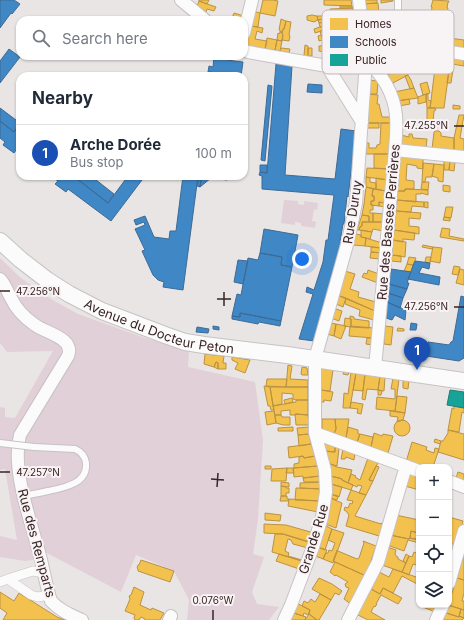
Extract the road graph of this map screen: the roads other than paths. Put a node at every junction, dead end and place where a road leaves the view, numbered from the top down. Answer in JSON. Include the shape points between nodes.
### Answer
{"nodes":[{"id":1,"x":181,"y":0,"type":"edge"},
{"id":2,"x":252,"y":0,"type":"edge"},
{"id":3,"x":359,"y":0,"type":"edge"},
{"id":4,"x":360,"y":10,"type":"edge"},
{"id":5,"x":201,"y":16,"type":"edge"},
{"id":6,"x":248,"y":16,"type":"edge"},
{"id":7,"x":248,"y":52,"type":"edge"},
{"id":8,"x":454,"y":52,"type":"edge"},
{"id":9,"x":464,"y":54,"type":"edge"},
{"id":10,"x":322,"y":65,"type":"edge"},
{"id":11,"x":332,"y":74,"type":"edge"},
{"id":12,"x":365,"y":74,"type":"edge"},
{"id":13,"x":380,"y":74,"type":"edge"},
{"id":14,"x":362,"y":122,"type":"junction"},
{"id":15,"x":395,"y":150,"type":"junction"},
{"id":16,"x":464,"y":157,"type":"edge"},
{"id":17,"x":0,"y":241,"type":"edge"},
{"id":18,"x":0,"y":278,"type":"edge"},
{"id":19,"x":315,"y":359,"type":"junction"},
{"id":20,"x":374,"y":368,"type":"junction"},
{"id":21,"x":461,"y":379,"type":"edge"},
{"id":22,"x":315,"y":433,"type":"junction"},
{"id":23,"x":0,"y":443,"type":"edge"},
{"id":24,"x":406,"y":466,"type":"junction"},
{"id":25,"x":416,"y":470,"type":"edge"},
{"id":26,"x":452,"y":482,"type":"edge"},
{"id":27,"x":464,"y":487,"type":"edge"},
{"id":28,"x":24,"y":496,"type":"junction"},
{"id":29,"x":464,"y":532,"type":"edge"},
{"id":30,"x":44,"y":573,"type":"junction"},
{"id":31,"x":452,"y":573,"type":"edge"},
{"id":32,"x":4,"y":580,"type":"edge"},
{"id":33,"x":49,"y":595,"type":"junction"},
{"id":34,"x":442,"y":608,"type":"edge"},
{"id":35,"x":69,"y":617,"type":"edge"},
{"id":36,"x":82,"y":620,"type":"edge"},
{"id":37,"x":284,"y":620,"type":"edge"},
{"id":38,"x":348,"y":620,"type":"edge"},
{"id":39,"x":436,"y":620,"type":"edge"}],
"edges":[{"from":1,"to":5,"type":"street"},
{"from":2,"to":6,"type":"street"},
{"from":3,"to":4,"type":"street","name":"Rue Duruy"},
{"from":7,"to":10,"type":"street"},
{"from":8,"to":9,"type":"street"},
{"from":11,"to":14,"type":"street"},
{"from":12,"to":14,"type":"street","name":"Rue Duruy"},
{"from":13,"to":15,"type":"street","name":"Rue des Basses Perrières","via":[[394,103]]},
{"from":14,"to":19,"type":"street","name":"Rue Duruy","via":[[356,203],[348,242]]},
{"from":15,"to":16,"type":"street"},
{"from":15,"to":20,"type":"street","name":"Rue des Basses Perrières"},
{"from":17,"to":19,"type":"street","name":"Avenue du Docteur Peton","via":[[47,280],[69,294],[165,335],[185,342]]},
{"from":18,"to":28,"type":"street","name":"Rue des Remparts","via":[[22,314],[37,327],[61,338],[70,351],[20,435],[18,457]]},
{"from":19,"to":20,"type":"street","name":"Avenue du Docteur Peton"},
{"from":19,"to":22,"type":"street","name":"Grande Rue"},
{"from":20,"to":21,"type":"street","name":"Avenue du Docteur Peton"},
{"from":22,"to":24,"type":"street"},
{"from":22,"to":37,"type":"street","name":"Grande Rue","via":[[324,470],[326,492],[322,517]]},
{"from":23,"to":28,"type":"lane","bridge":true,"via":[[75,450],[85,459],[86,469],[80,480],[68,486]]},
{"from":24,"to":25,"type":"street"},
{"from":24,"to":38,"type":"street","via":[[378,562]]},
{"from":26,"to":27,"type":"street"},
{"from":28,"to":30,"type":"street","name":"Rue des Remparts"},
{"from":29,"to":31,"type":"street"},
{"from":30,"to":32,"type":"street","via":[[33,571]]},
{"from":30,"to":33,"type":"street","name":"Rue des Remparts"},
{"from":32,"to":33,"type":"street","via":[[30,595]]},
{"from":33,"to":35,"type":"street","name":"Rue des Remparts","via":[[56,607]]},
{"from":34,"to":39,"type":"street"},
{"from":35,"to":36,"type":"street","name":"Rue des Remparts"}]}
